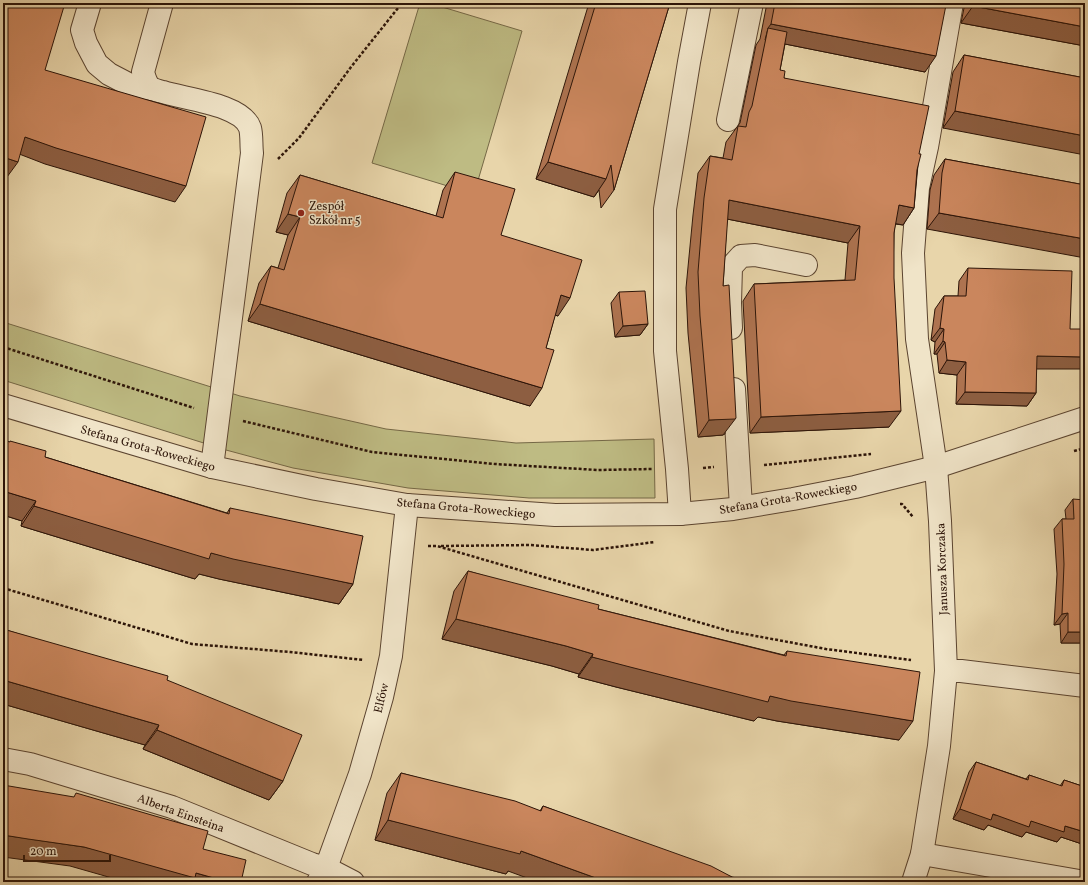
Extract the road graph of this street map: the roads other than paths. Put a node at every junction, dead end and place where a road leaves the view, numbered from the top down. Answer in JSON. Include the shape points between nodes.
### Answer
{"nodes":[{"id":1,"x":90,"y":3,"type":"edge"},
{"id":2,"x":162,"y":3,"type":"edge"},
{"id":3,"x":700,"y":3,"type":"edge"},
{"id":4,"x":752,"y":3,"type":"edge"},
{"id":5,"x":952,"y":3,"type":"edge"},
{"id":6,"x":152,"y":89,"type":"junction"},
{"id":7,"x":728,"y":120,"type":"dead end"},
{"id":8,"x":806,"y":265,"type":"dead end"},
{"id":9,"x":732,"y":350,"type":"edge"},
{"id":10,"x":733,"y":373,"type":"edge"},
{"id":11,"x":3,"y":404,"type":"edge"},
{"id":12,"x":1085,"y":418,"type":"edge"},
{"id":13,"x":212,"y":467,"type":"junction"},
{"id":14,"x":936,"y":467,"type":"junction"},
{"id":15,"x":407,"y":505,"type":"junction"},
{"id":16,"x":741,"y":507,"type":"junction"},
{"id":17,"x":680,"y":514,"type":"junction"},
{"id":18,"x":946,"y":671,"type":"junction"},
{"id":19,"x":1085,"y":686,"type":"edge"},
{"id":20,"x":3,"y":759,"type":"edge"},
{"id":21,"x":922,"y":854,"type":"junction"},
{"id":22,"x":322,"y":875,"type":"edge"},
{"id":23,"x":353,"y":882,"type":"edge"},
{"id":24,"x":913,"y":882,"type":"edge"},
{"id":25,"x":1085,"y":882,"type":"edge"}],
"edges":[{"from":1,"to":6,"type":"street","via":[[82,30],[97,64],[109,74],[132,86]]},
{"from":2,"to":6,"type":"street","via":[[143,72],[145,82]]},
{"from":3,"to":17,"type":"street","via":[[665,209],[665,351]]},
{"from":4,"to":7,"type":"street"},
{"from":5,"to":14,"type":"street","via":[[918,188],[913,254],[917,339]]},
{"from":6,"to":13,"type":"street","via":[[206,102],[236,113],[250,128],[252,153]]},
{"from":8,"to":9,"type":"street","via":[[755,255],[741,256],[731,267]]},
{"from":10,"to":16,"type":"street"},
{"from":11,"to":13,"type":"street","name":"Stefana Grota-Roweckiego"},
{"from":12,"to":14,"type":"street","name":"Stefana Grota-Roweckiego"},
{"from":13,"to":15,"type":"street","name":"Stefana Grota-Roweckiego"},
{"from":14,"to":16,"type":"street","name":"Stefana Grota-Roweckiego","via":[[856,487]]},
{"from":14,"to":18,"type":"street","name":"Janusza Korczaka"},
{"from":15,"to":17,"type":"street","name":"Stefana Grota-Roweckiego","via":[[555,515]]},
{"from":15,"to":22,"type":"street","name":"Elfów","via":[[391,656],[382,698],[360,774]]},
{"from":16,"to":17,"type":"street","name":"Stefana Grota-Roweckiego"},
{"from":18,"to":19,"type":"street"},
{"from":18,"to":21,"type":"street","name":"Janusza Korczaka","via":[[939,746]]},
{"from":20,"to":22,"type":"street","name":"Alberta Einsteina","via":[[30,764],[172,807],[312,864]]},
{"from":21,"to":24,"type":"street","name":"Janusza Korczaka"},
{"from":21,"to":25,"type":"street"},
{"from":22,"to":23,"type":"street","name":"Alberta Einsteina"}]}
